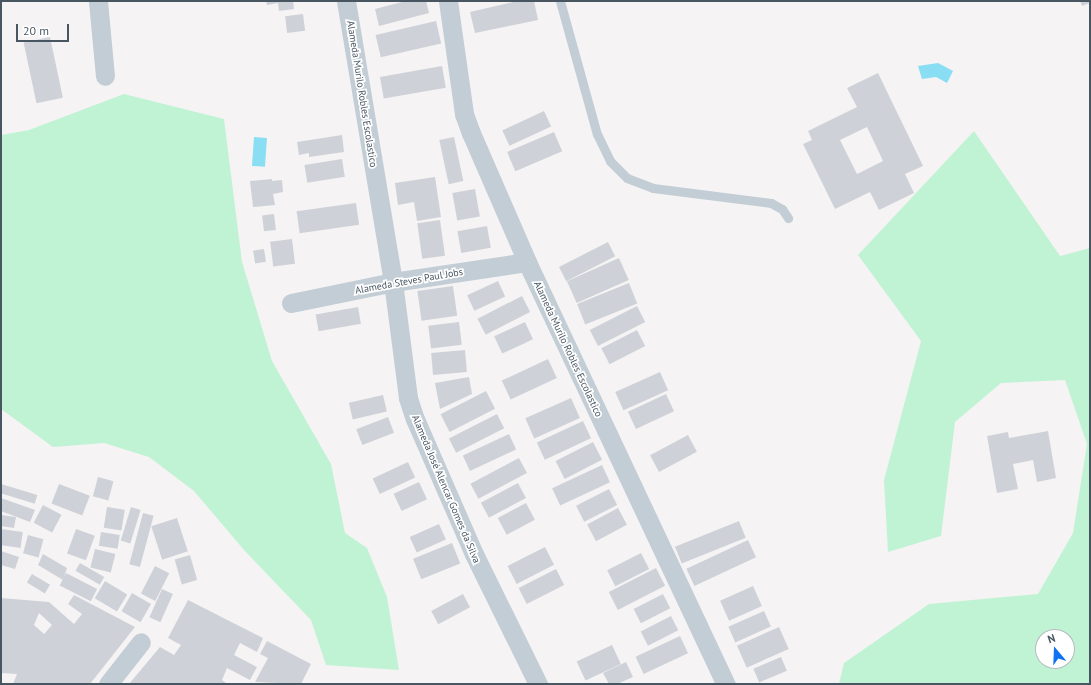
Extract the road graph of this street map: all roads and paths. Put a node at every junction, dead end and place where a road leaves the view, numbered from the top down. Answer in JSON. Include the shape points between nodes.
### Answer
{"nodes":[{"id":1,"x":98,"y":1,"type":"edge"},
{"id":2,"x":346,"y":1,"type":"edge"},
{"id":3,"x":448,"y":1,"type":"edge"},
{"id":4,"x":560,"y":1,"type":"edge"},
{"id":5,"x":105,"y":76,"type":"dead end"},
{"id":6,"x":788,"y":218,"type":"dead end"},
{"id":7,"x":527,"y":262,"type":"junction"},
{"id":8,"x":393,"y":282,"type":"junction"},
{"id":9,"x":291,"y":303,"type":"dead end"},
{"id":10,"x":141,"y":642,"type":"dead end"},
{"id":11,"x":108,"y":684,"type":"edge"},
{"id":12,"x":538,"y":684,"type":"edge"},
{"id":13,"x":726,"y":684,"type":"edge"}],
"edges":[{"from":1,"to":5,"type":"street"},
{"from":2,"to":8,"type":"street","name":"Alameda Murilo Robles Escolastico"},
{"from":3,"to":7,"type":"street","name":"Alameda Murilo Robles Escolastico","via":[[464,114]]},
{"from":4,"to":6,"type":"lane","via":[[597,134],[610,161],[628,178],[653,188],[764,201],[782,209]]},
{"from":7,"to":8,"type":"street","name":"Alameda Steves Paul Jobs"},
{"from":7,"to":13,"type":"street","name":"Alameda Murilo Robles Escolastico"},
{"from":8,"to":9,"type":"street","name":"Alameda Steves Paul Jobs"},
{"from":8,"to":12,"type":"street","name":"Alameda José Alencar Gomes da Silva","via":[[408,398],[415,419],[474,554]]},
{"from":10,"to":11,"type":"street"}]}
